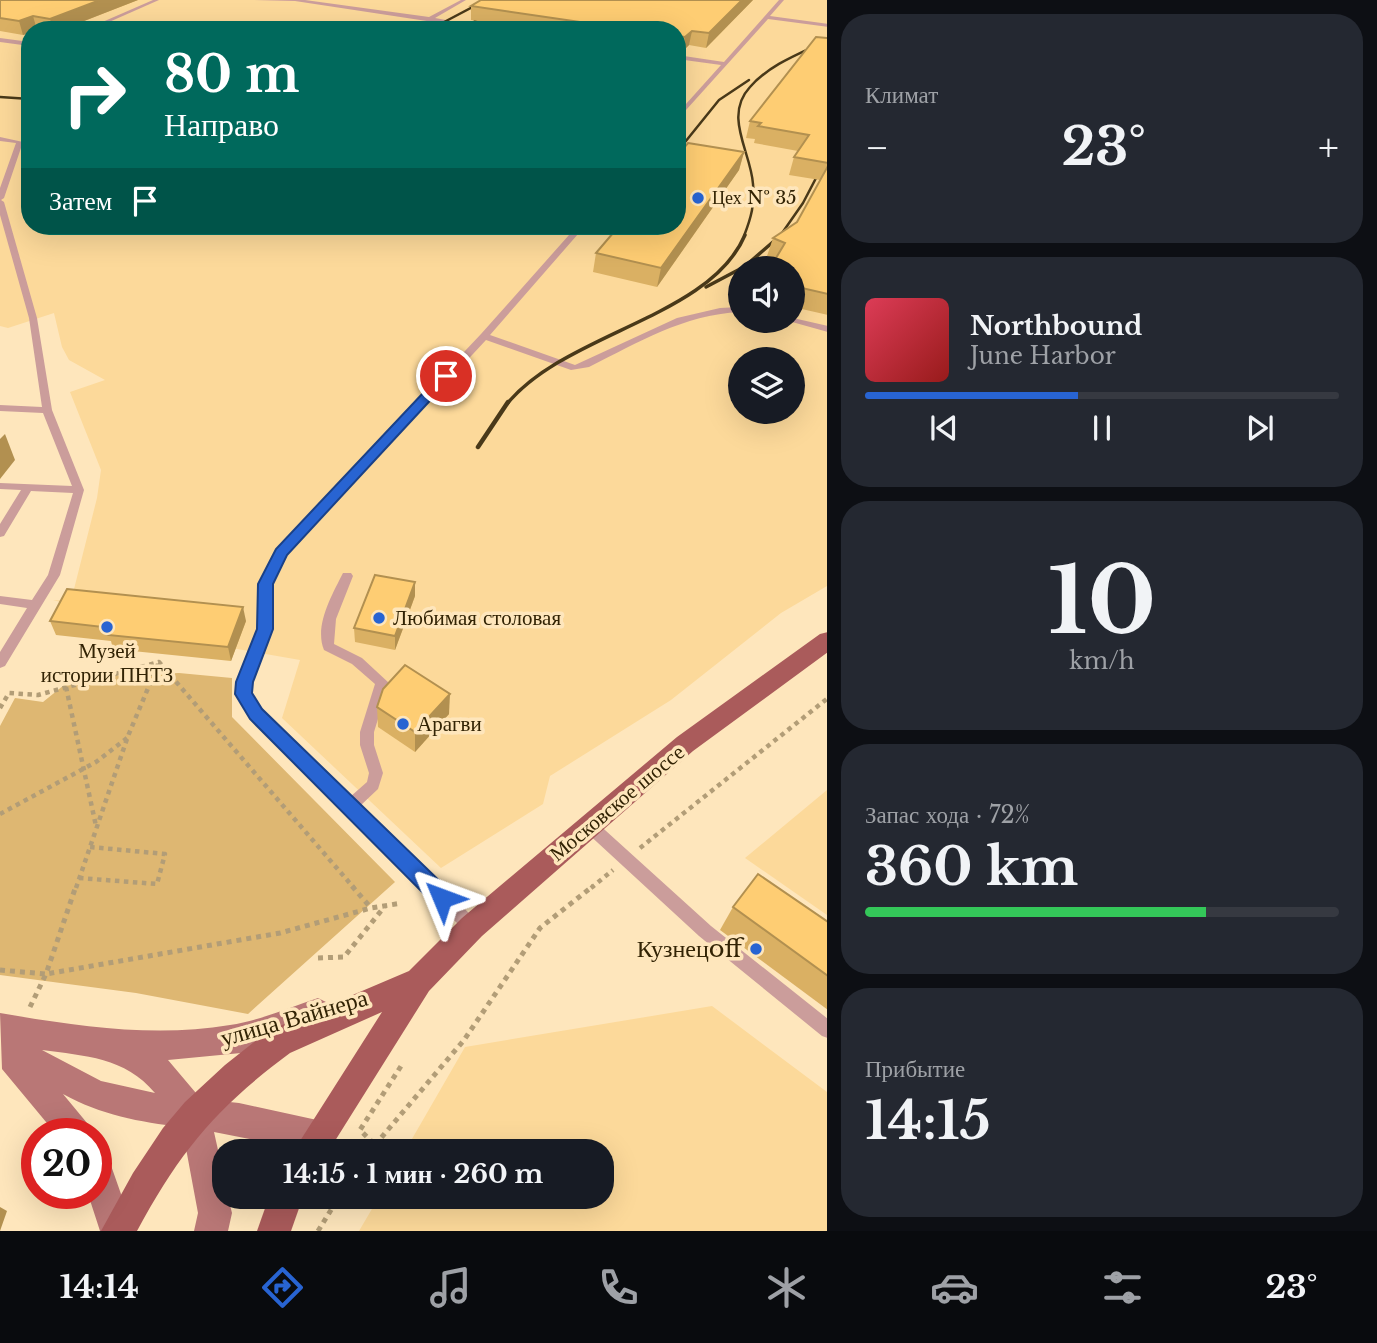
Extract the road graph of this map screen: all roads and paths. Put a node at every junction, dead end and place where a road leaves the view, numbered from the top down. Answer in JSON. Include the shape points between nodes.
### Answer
{"nodes":[{"id":1,"x":157,"y":0,"type":"edge"},
{"id":2,"x":255,"y":0,"type":"edge"},
{"id":3,"x":295,"y":0,"type":"edge"},
{"id":4,"x":464,"y":0,"type":"edge"},
{"id":5,"x":782,"y":0,"type":"edge"},
{"id":6,"x":766,"y":18,"type":"junction"},
{"id":7,"x":430,"y":19,"type":"junction"},
{"id":8,"x":107,"y":21,"type":"edge"},
{"id":9,"x":442,"y":21,"type":"edge"},
{"id":10,"x":827,"y":26,"type":"edge"},
{"id":11,"x":0,"y":40,"type":"edge"},
{"id":12,"x":21,"y":43,"type":"edge"},
{"id":13,"x":686,"y":58,"type":"edge"},
{"id":14,"x":724,"y":64,"type":"junction"},
{"id":15,"x":686,"y":108,"type":"edge"},
{"id":16,"x":0,"y":139,"type":"edge"},
{"id":17,"x":0,"y":200,"type":"edge"},
{"id":18,"x":574,"y":235,"type":"edge"},
{"id":19,"x":728,"y":310,"type":"edge"},
{"id":20,"x":805,"y":324,"type":"edge"},
{"id":21,"x":827,"y":329,"type":"edge"},
{"id":22,"x":484,"y":336,"type":"junction"},
{"id":23,"x":0,"y":408,"type":"edge"},
{"id":24,"x":47,"y":410,"type":"junction"},
{"id":25,"x":0,"y":486,"type":"edge"},
{"id":26,"x":27,"y":489,"type":"junction"},
{"id":27,"x":79,"y":490,"type":"junction"},
{"id":28,"x":0,"y":533,"type":"edge"},
{"id":29,"x":347,"y":576,"type":"dead end"},
{"id":30,"x":0,"y":600,"type":"edge"},
{"id":31,"x":35,"y":605,"type":"junction"},
{"id":32,"x":827,"y":641,"type":"edge"},
{"id":33,"x":159,"y":662,"type":"junction"},
{"id":34,"x":0,"y":663,"type":"edge"},
{"id":35,"x":66,"y":687,"type":"junction"},
{"id":36,"x":827,"y":699,"type":"edge"},
{"id":37,"x":0,"y":708,"type":"edge"},
{"id":38,"x":128,"y":736,"type":"junction"},
{"id":39,"x":84,"y":769,"type":"junction"},
{"id":40,"x":350,"y":806,"type":"junction"},
{"id":41,"x":0,"y":814,"type":"edge"},
{"id":42,"x":590,"y":826,"type":"junction"},
{"id":43,"x":97,"y":828,"type":"junction"},
{"id":44,"x":90,"y":847,"type":"junction"},
{"id":45,"x":626,"y":859,"type":"junction"},
{"id":46,"x":79,"y":878,"type":"junction"},
{"id":47,"x":402,"y":903,"type":"dead end"},
{"id":48,"x":385,"y":906,"type":"junction"},
{"id":49,"x":371,"y":908,"type":"junction"},
{"id":50,"x":472,"y":927,"type":"junction"},
{"id":51,"x":318,"y":958,"type":"dead end"},
{"id":52,"x":0,"y":970,"type":"edge"},
{"id":53,"x":46,"y":974,"type":"junction"},
{"id":54,"x":419,"y":981,"type":"junction"},
{"id":55,"x":827,"y":1029,"type":"edge"},
{"id":56,"x":5,"y":1037,"type":"edge"},
{"id":57,"x":107,"y":1044,"type":"junction"},
{"id":58,"x":403,"y":1063,"type":"dead end"},
{"id":59,"x":195,"y":1115,"type":"junction"},
{"id":60,"x":64,"y":1118,"type":"edge"},
{"id":61,"x":298,"y":1139,"type":"edge"},
{"id":62,"x":316,"y":1139,"type":"edge"},
{"id":63,"x":369,"y":1139,"type":"edge"},
{"id":64,"x":380,"y":1139,"type":"edge"},
{"id":65,"x":110,"y":1209,"type":"edge"},
{"id":66,"x":282,"y":1209,"type":"edge"},
{"id":67,"x":332,"y":1209,"type":"edge"},
{"id":68,"x":117,"y":1231,"type":"edge"},
{"id":69,"x":211,"y":1231,"type":"edge"},
{"id":70,"x":274,"y":1231,"type":"edge"},
{"id":71,"x":318,"y":1231,"type":"edge"}],
"edges":[{"from":1,"to":8,"type":"lane"},
{"from":2,"to":3,"type":"lane"},
{"from":3,"to":7,"type":"lane"},
{"from":4,"to":7,"type":"lane"},
{"from":5,"to":6,"type":"lane"},
{"from":6,"to":10,"type":"lane"},
{"from":6,"to":14,"type":"lane"},
{"from":7,"to":9,"type":"lane"},
{"from":11,"to":12,"type":"lane"},
{"from":13,"to":14,"type":"lane"},
{"from":14,"to":15,"type":"lane"},
{"from":16,"to":17,"type":"lane","via":[[20,142]]},
{"from":17,"to":24,"type":"lane","via":[[33,318]]},
{"from":18,"to":22,"type":"lane"},
{"from":19,"to":22,"type":"lane","via":[[692,317],[574,368]]},
{"from":20,"to":21,"type":"lane"},
{"from":22,"to":40,"type":"lane","via":[[281,553],[266,584],[265,629],[244,694],[256,714]]},
{"from":23,"to":24,"type":"lane"},
{"from":24,"to":27,"type":"lane"},
{"from":25,"to":26,"type":"lane"},
{"from":26,"to":27,"type":"lane"},
{"from":26,"to":28,"type":"lane"},
{"from":27,"to":31,"type":"lane","via":[[54,575]]},
{"from":29,"to":40,"type":"lane","via":[[328,619],[328,648],[357,661],[382,683],[367,732],[376,773],[373,785]]},
{"from":30,"to":31,"type":"lane"},
{"from":31,"to":34,"type":"lane"},
{"from":32,"to":42,"type":"main road","name":"Московское шоссе","via":[[685,744]]},
{"from":33,"to":35,"type":"path"},
{"from":33,"to":38,"type":"path"},
{"from":33,"to":49,"type":"path"},
{"from":35,"to":37,"type":"path","via":[[38,695],[9,693]]},
{"from":35,"to":39,"type":"path"},
{"from":36,"to":45,"type":"path"},
{"from":38,"to":39,"type":"path"},
{"from":38,"to":43,"type":"path"},
{"from":39,"to":41,"type":"path"},
{"from":39,"to":43,"type":"path"},
{"from":40,"to":50,"type":"lane"},
{"from":42,"to":45,"type":"lane"},
{"from":42,"to":50,"type":"main road","name":"Московское шоссе"},
{"from":43,"to":44,"type":"path"},
{"from":44,"to":46,"type":"path"},
{"from":44,"to":46,"type":"path","via":[[166,854],[158,884]]},
{"from":45,"to":55,"type":"lane","via":[[705,931]]},
{"from":45,"to":64,"type":"path","via":[[540,928],[464,1040]]},
{"from":46,"to":53,"type":"path"},
{"from":47,"to":48,"type":"path"},
{"from":48,"to":49,"type":"path"},
{"from":48,"to":51,"type":"path","via":[[344,957]]},
{"from":49,"to":53,"type":"path","via":[[280,933]]},
{"from":50,"to":54,"type":"main road","name":"Московское шоссе"},
{"from":52,"to":53,"type":"path"},
{"from":53,"to":56,"type":"path"},
{"from":54,"to":57,"type":"main road","name":"улица Вайнера","via":[[232,1040]]},
{"from":54,"to":59,"type":"main road","via":[[279,1042]]},
{"from":54,"to":62,"type":"main road"},
{"from":56,"to":57,"type":"main road","name":"улица Вайнера"},
{"from":56,"to":59,"type":"main road","via":[[96,1095]]},
{"from":56,"to":60,"type":"main road"},
{"from":57,"to":59,"type":"main road","via":[[155,1069]]},
{"from":58,"to":63,"type":"path","via":[[360,1130]]},
{"from":59,"to":61,"type":"main road","via":[[239,1119]]},
{"from":59,"to":68,"type":"main road"},
{"from":59,"to":69,"type":"main road","via":[[215,1213]]},
{"from":65,"to":68,"type":"main road"},
{"from":66,"to":70,"type":"main road"},
{"from":67,"to":71,"type":"path"}]}
